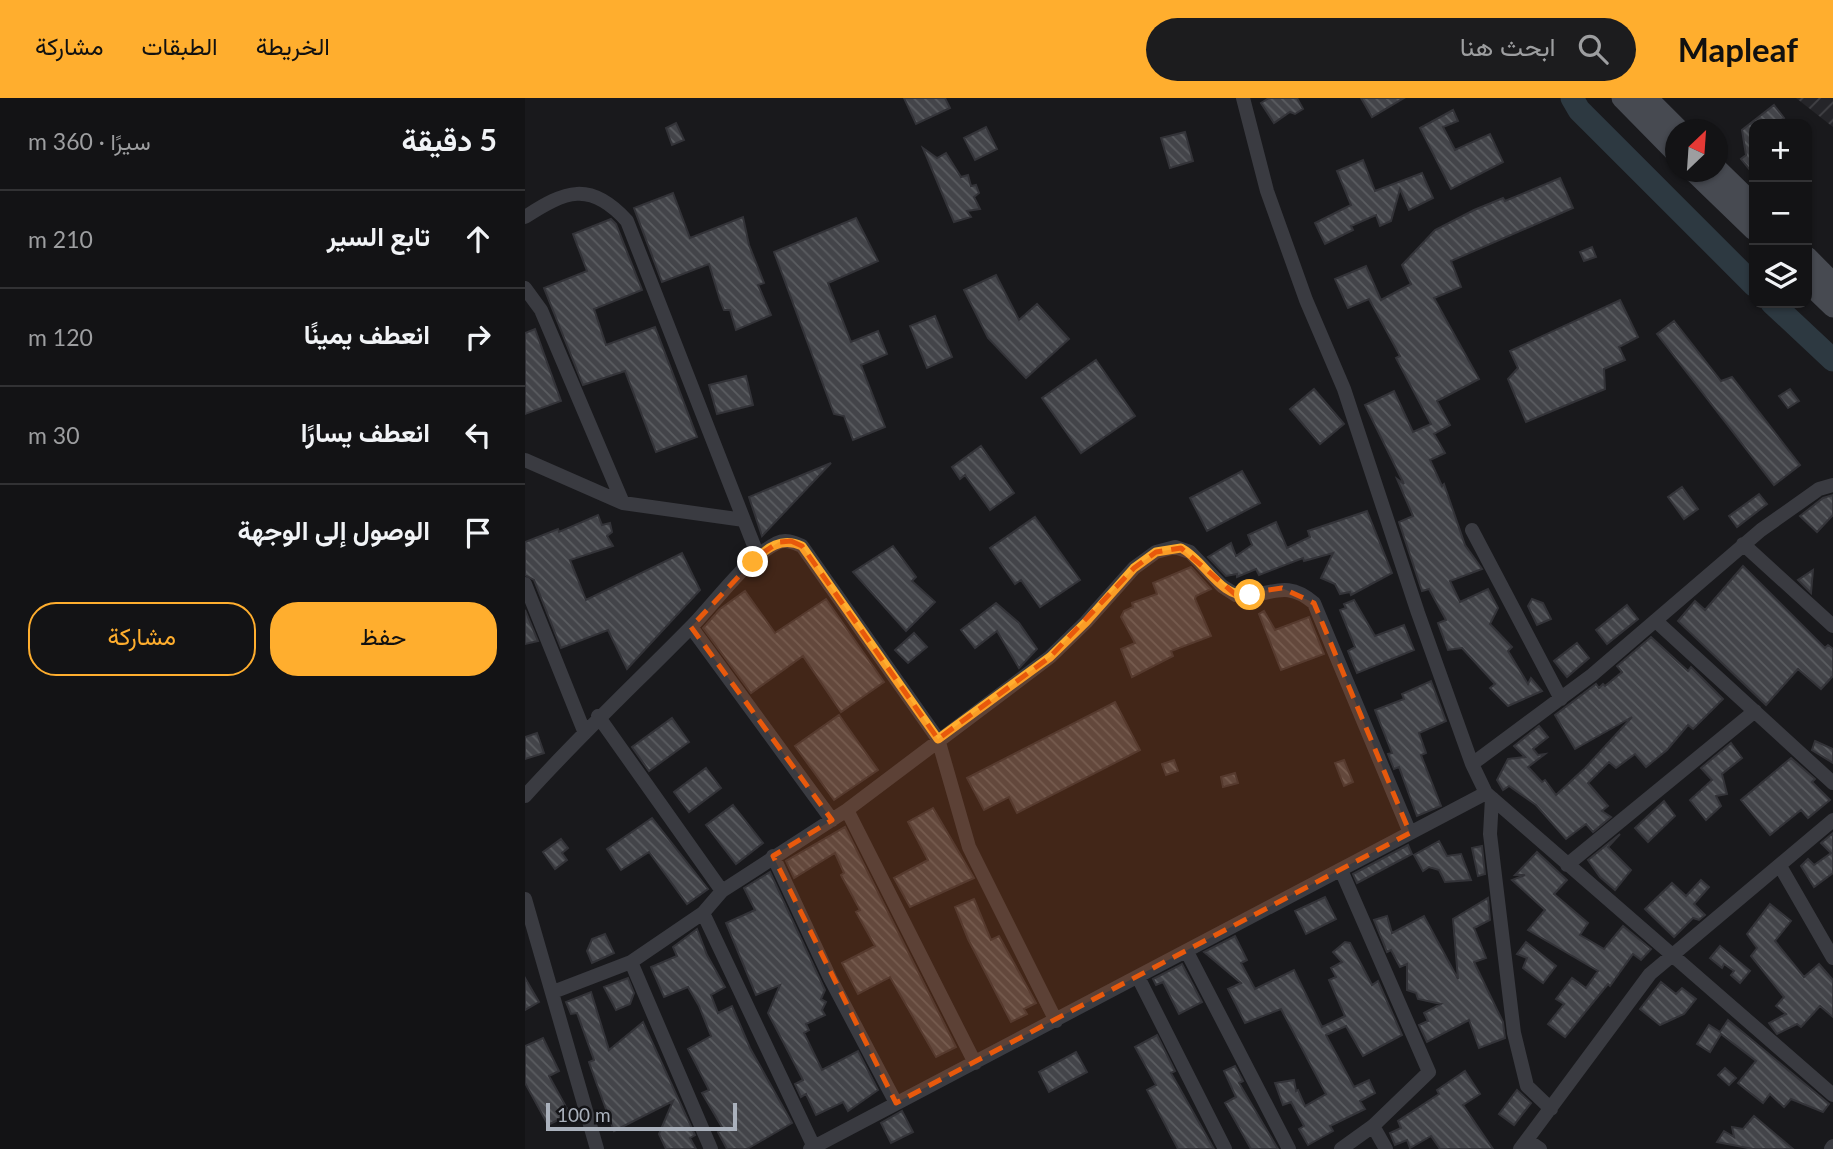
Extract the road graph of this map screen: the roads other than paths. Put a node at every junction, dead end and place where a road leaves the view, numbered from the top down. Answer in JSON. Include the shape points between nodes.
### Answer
{"nodes":[{"id":1,"x":1243,"y":98,"type":"edge"},
{"id":2,"x":1622,"y":98,"type":"edge"},
{"id":3,"x":1647,"y":98,"type":"edge"},
{"id":4,"x":1668,"y":119,"type":"edge"},
{"id":5,"x":1665,"y":142,"type":"edge"},
{"id":6,"x":1728,"y":180,"type":"edge"},
{"id":7,"x":1704,"y":182,"type":"edge"},
{"id":8,"x":1749,"y":200,"type":"edge"},
{"id":9,"x":525,"y":217,"type":"edge"},
{"id":10,"x":1749,"y":225,"type":"edge"},
{"id":11,"x":1812,"y":262,"type":"edge"},
{"id":12,"x":1833,"y":283,"type":"edge"},
{"id":13,"x":1812,"y":287,"type":"edge"},
{"id":14,"x":525,"y":288,"type":"edge"},
{"id":15,"x":1833,"y":307,"type":"edge"},
{"id":16,"x":525,"y":460,"type":"edge"},
{"id":17,"x":1833,"y":485,"type":"edge"},
{"id":18,"x":624,"y":503,"type":"junction"},
{"id":19,"x":744,"y":520,"type":"junction"},
{"id":20,"x":1472,"y":530,"type":"dead end"},
{"id":21,"x":1743,"y":544,"type":"junction"},
{"id":22,"x":758,"y":556,"type":"junction"},
{"id":23,"x":525,"y":584,"type":"edge"},
{"id":24,"x":1657,"y":622,"type":"junction"},
{"id":25,"x":1833,"y":626,"type":"edge"},
{"id":26,"x":691,"y":627,"type":"junction"},
{"id":27,"x":1562,"y":699,"type":"junction"},
{"id":28,"x":1755,"y":711,"type":"junction"},
{"id":29,"x":598,"y":716,"type":"junction"},
{"id":30,"x":584,"y":731,"type":"junction"},
{"id":31,"x":938,"y":739,"type":"junction"},
{"id":32,"x":1472,"y":764,"type":"junction"},
{"id":33,"x":1833,"y":783,"type":"edge"},
{"id":34,"x":525,"y":796,"type":"edge"},
{"id":35,"x":1489,"y":796,"type":"junction"},
{"id":36,"x":847,"y":810,"type":"junction"},
{"id":37,"x":832,"y":820,"type":"junction"},
{"id":38,"x":1833,"y":820,"type":"edge"},
{"id":39,"x":1410,"y":833,"type":"junction"},
{"id":40,"x":773,"y":856,"type":"junction"},
{"id":41,"x":1567,"y":864,"type":"junction"},
{"id":42,"x":1780,"y":866,"type":"junction"},
{"id":43,"x":1341,"y":870,"type":"junction"},
{"id":44,"x":722,"y":891,"type":"junction"},
{"id":45,"x":526,"y":904,"type":"edge"},
{"id":46,"x":703,"y":913,"type":"junction"},
{"id":47,"x":1187,"y":952,"type":"junction"},
{"id":48,"x":1673,"y":956,"type":"junction"},
{"id":49,"x":1833,"y":958,"type":"edge"},
{"id":50,"x":631,"y":962,"type":"junction"},
{"id":51,"x":1138,"y":976,"type":"junction"},
{"id":52,"x":553,"y":992,"type":"junction"},
{"id":53,"x":1056,"y":1021,"type":"junction"},
{"id":54,"x":975,"y":1063,"type":"junction"},
{"id":55,"x":1833,"y":1095,"type":"edge"},
{"id":56,"x":896,"y":1103,"type":"junction"},
{"id":57,"x":1551,"y":1109,"type":"junction"},
{"id":58,"x":1373,"y":1126,"type":"junction"},
{"id":59,"x":1529,"y":1146,"type":"edge"},
{"id":60,"x":812,"y":1148,"type":"edge"},
{"id":61,"x":597,"y":1149,"type":"edge"},
{"id":62,"x":711,"y":1149,"type":"edge"},
{"id":63,"x":1225,"y":1149,"type":"edge"},
{"id":64,"x":1289,"y":1149,"type":"edge"},
{"id":65,"x":1341,"y":1149,"type":"edge"},
{"id":66,"x":1386,"y":1149,"type":"edge"}],
"edges":[{"from":1,"to":32,"type":"street","via":[[1267,191],[1344,389]]},
{"from":2,"to":5,"type":"main road"},
{"from":3,"to":4,"type":"main road"},
{"from":6,"to":8,"type":"main road"},
{"from":7,"to":10,"type":"main road"},
{"from":9,"to":19,"type":"street","via":[[568,193],[585,194],[618,211],[627,221]]},
{"from":11,"to":12,"type":"main road"},
{"from":13,"to":15,"type":"main road"},
{"from":14,"to":18,"type":"street","via":[[541,310]]},
{"from":16,"to":18,"type":"street"},
{"from":17,"to":21,"type":"street","via":[[1819,489]]},
{"from":18,"to":19,"type":"street"},
{"from":19,"to":22,"type":"street"},
{"from":20,"to":27,"type":"street"},
{"from":21,"to":24,"type":"street"},
{"from":21,"to":25,"type":"street"},
{"from":22,"to":26,"type":"street"},
{"from":22,"to":31,"type":"street","via":[[779,542],[802,546]]},
{"from":23,"to":30,"type":"street"},
{"from":24,"to":27,"type":"street"},
{"from":24,"to":28,"type":"street"},
{"from":26,"to":29,"type":"street"},
{"from":26,"to":37,"type":"street"},
{"from":27,"to":32,"type":"street"},
{"from":28,"to":33,"type":"street"},
{"from":28,"to":41,"type":"street"},
{"from":29,"to":30,"type":"street"},
{"from":29,"to":44,"type":"street"},
{"from":30,"to":34,"type":"street"},
{"from":31,"to":36,"type":"street"},
{"from":31,"to":39,"type":"street","via":[[1050,657],[1134,568],[1156,552],[1181,548],[1236,595],[1282,588],[1314,603]]},
{"from":31,"to":53,"type":"street","via":[[969,847]]},
{"from":32,"to":35,"type":"street"},
{"from":35,"to":39,"type":"street"},
{"from":35,"to":41,"type":"street"},
{"from":35,"to":57,"type":"street","via":[[1514,1033],[1527,1086]]},
{"from":36,"to":37,"type":"street"},
{"from":36,"to":54,"type":"street"},
{"from":37,"to":40,"type":"street"},
{"from":38,"to":42,"type":"street"},
{"from":39,"to":43,"type":"street"},
{"from":40,"to":44,"type":"street"},
{"from":40,"to":56,"type":"street"},
{"from":41,"to":48,"type":"street"},
{"from":42,"to":48,"type":"street"},
{"from":42,"to":49,"type":"street"},
{"from":43,"to":47,"type":"street"},
{"from":43,"to":58,"type":"street","via":[[1429,1072]]},
{"from":44,"to":46,"type":"street"},
{"from":45,"to":52,"type":"street"},
{"from":46,"to":50,"type":"street"},
{"from":46,"to":60,"type":"street"},
{"from":47,"to":51,"type":"street"},
{"from":47,"to":64,"type":"street"},
{"from":48,"to":55,"type":"street"},
{"from":48,"to":57,"type":"street","via":[[1629,999]]},
{"from":50,"to":52,"type":"street"},
{"from":50,"to":62,"type":"street"},
{"from":51,"to":53,"type":"street"},
{"from":51,"to":63,"type":"street"},
{"from":52,"to":61,"type":"street"},
{"from":53,"to":54,"type":"street"},
{"from":54,"to":56,"type":"street"},
{"from":56,"to":60,"type":"street"},
{"from":57,"to":59,"type":"street"},
{"from":58,"to":65,"type":"street"},
{"from":58,"to":66,"type":"street"}]}
